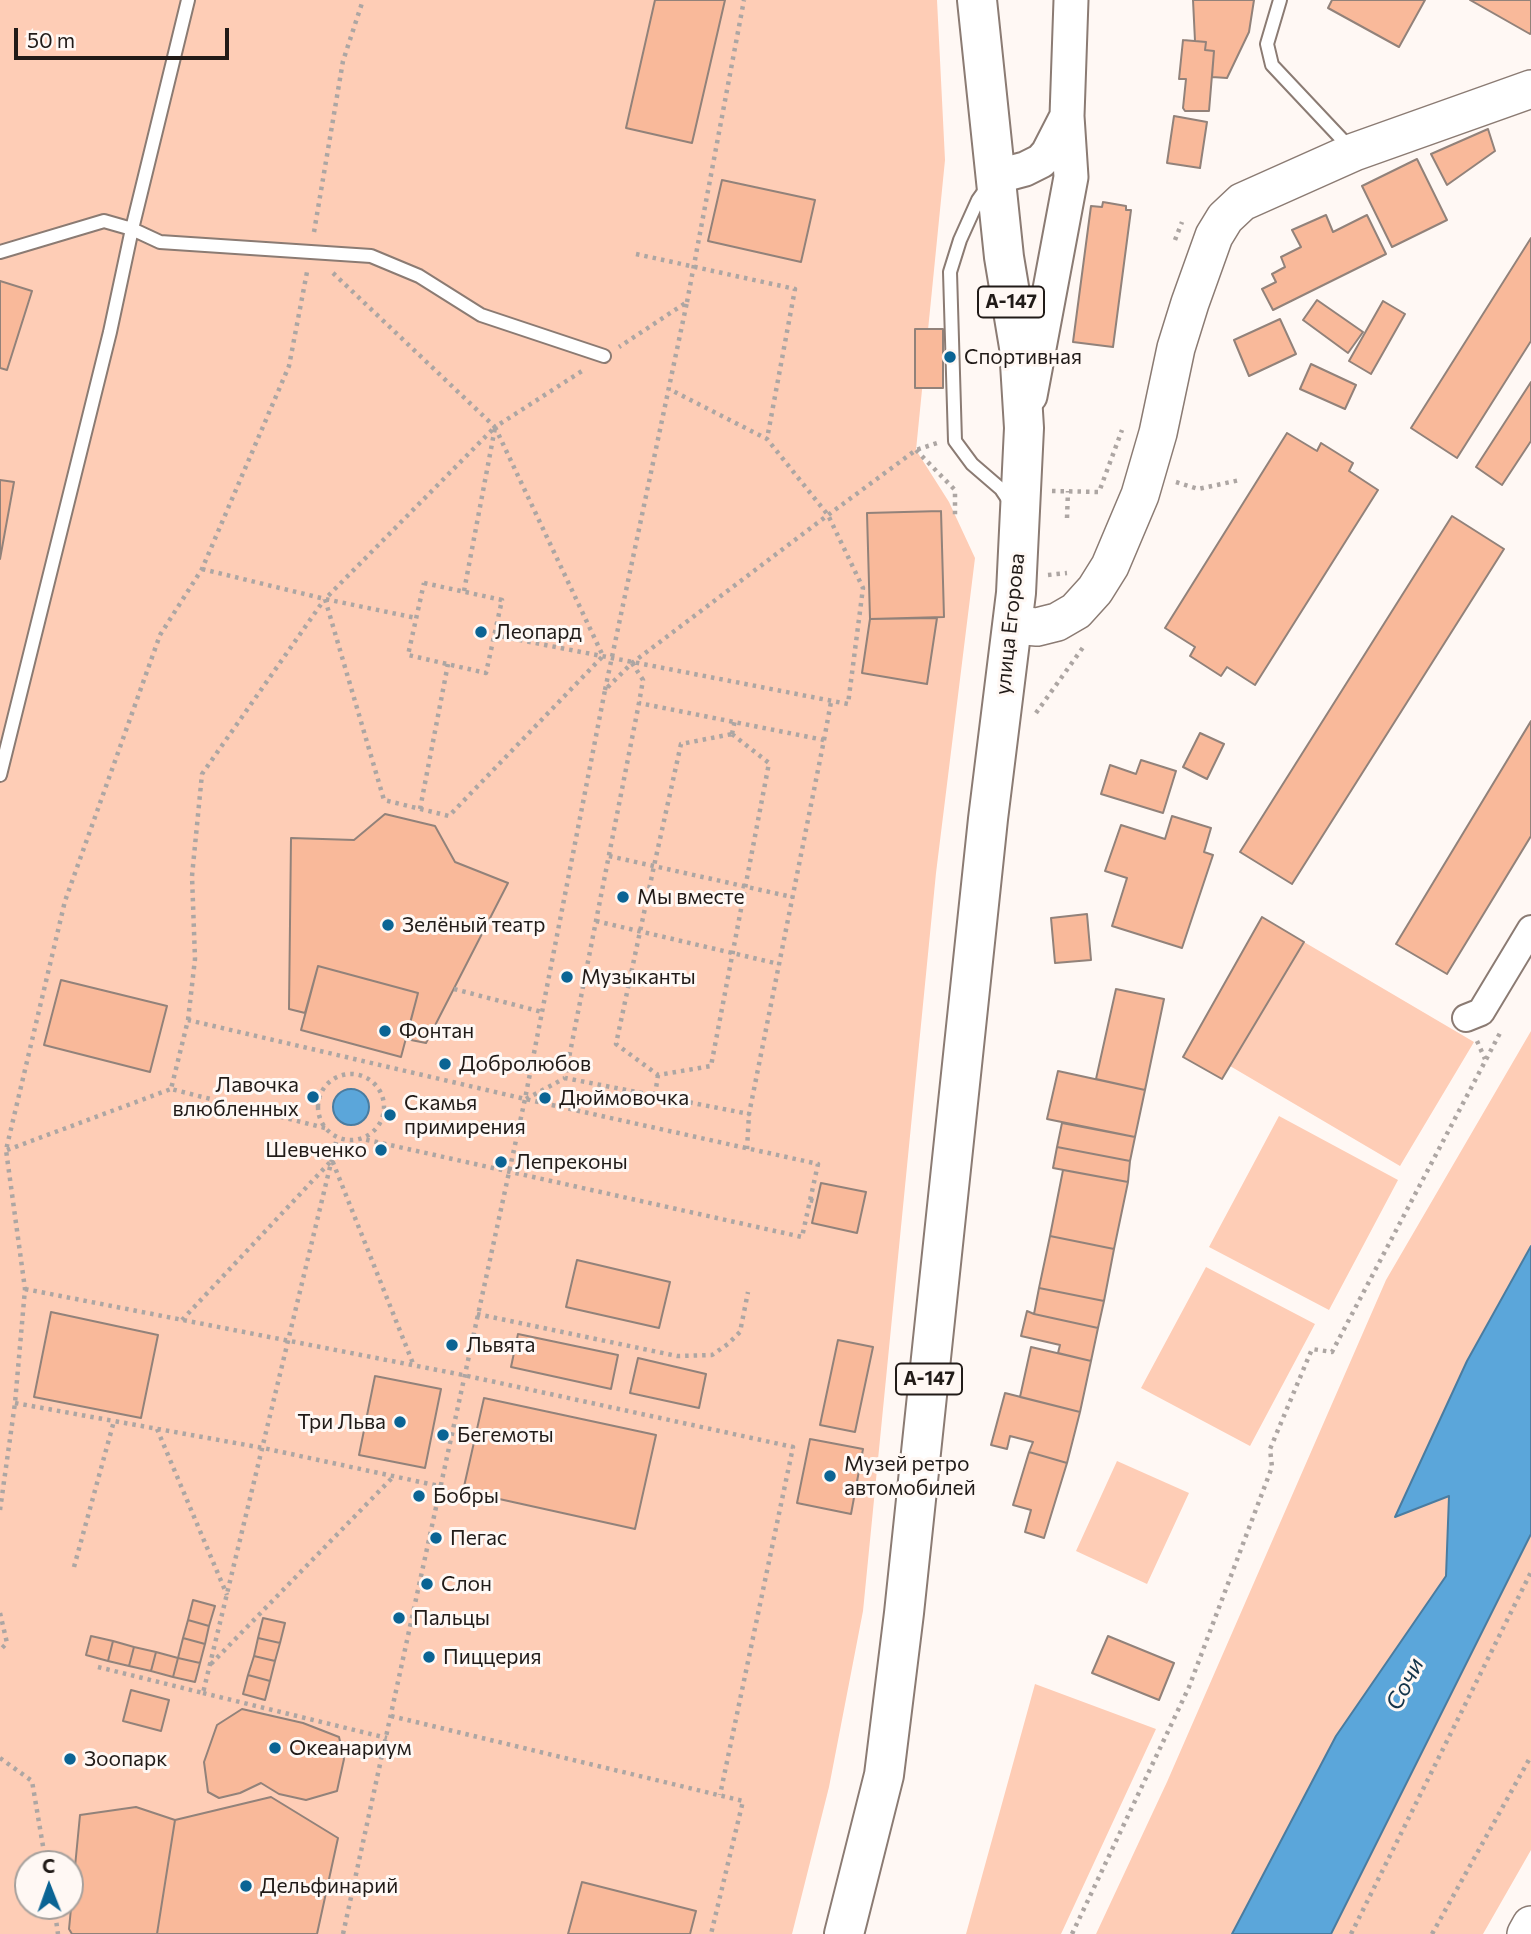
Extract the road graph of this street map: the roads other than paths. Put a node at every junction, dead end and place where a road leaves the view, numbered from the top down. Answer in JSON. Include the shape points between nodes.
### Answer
{"nodes":[{"id":1,"x":188,"y":0,"type":"edge"},
{"id":2,"x":977,"y":0,"type":"edge"},
{"id":3,"x":1071,"y":0,"type":"edge"},
{"id":4,"x":1280,"y":0,"type":"edge"},
{"id":5,"x":1531,"y":89,"type":"edge"},
{"id":6,"x":1067,"y":116,"type":"junction"},
{"id":7,"x":1354,"y":152,"type":"junction"},
{"id":8,"x":993,"y":160,"type":"junction"},
{"id":9,"x":132,"y":229,"type":"junction"},
{"id":10,"x":0,"y":252,"type":"edge"},
{"id":11,"x":604,"y":356,"type":"road end"},
{"id":12,"x":1024,"y":428,"type":"junction"},
{"id":13,"x":1018,"y":530,"type":"junction"},
{"id":14,"x":1013,"y":625,"type":"junction"},
{"id":15,"x":0,"y":775,"type":"edge"},
{"id":16,"x":1531,"y":929,"type":"edge"},
{"id":17,"x":1466,"y":1018,"type":"dead end"},
{"id":18,"x":1531,"y":1925,"type":"edge"},
{"id":19,"x":844,"y":1934,"type":"edge"},
{"id":20,"x":1526,"y":1934,"type":"edge"}],
"edges":[{"from":1,"to":9,"type":"lane"},
{"from":2,"to":8,"type":"main road","number":"А-147"},
{"from":3,"to":6,"type":"street"},
{"from":4,"to":7,"type":"lane","via":[[1267,44],[1272,65]]},
{"from":5,"to":7,"type":"main road"},
{"from":6,"to":8,"type":"street","via":[[1041,161],[1025,169]]},
{"from":6,"to":12,"type":"street","number":"А-147","via":[[1071,177]]},
{"from":7,"to":14,"type":"main road","via":[[1242,202],[1225,218],[1190,303],[1140,495],[1111,566],[1076,611],[1037,627]]},
{"from":8,"to":12,"type":"main road","number":"А-147","via":[[1019,347]]},
{"from":8,"to":13,"type":"lane","via":[[950,272],[955,441],[972,464],[1001,489],[1013,506]]},
{"from":9,"to":10,"type":"lane","via":[[104,220]]},
{"from":9,"to":11,"type":"lane","via":[[160,242],[371,256],[419,276],[481,315]]},
{"from":9,"to":15,"type":"lane"},
{"from":12,"to":13,"type":"main road","name":"улица Егорова","number":"А-147"},
{"from":13,"to":14,"type":"main road","name":"улица Егорова","number":"А-147"},
{"from":14,"to":19,"type":"main road","name":"улица Егорова","number":"А-147","via":[[886,1762]]},
{"from":16,"to":17,"type":"street","via":[[1480,1012]]},
{"from":18,"to":20,"type":"main road"}]}
